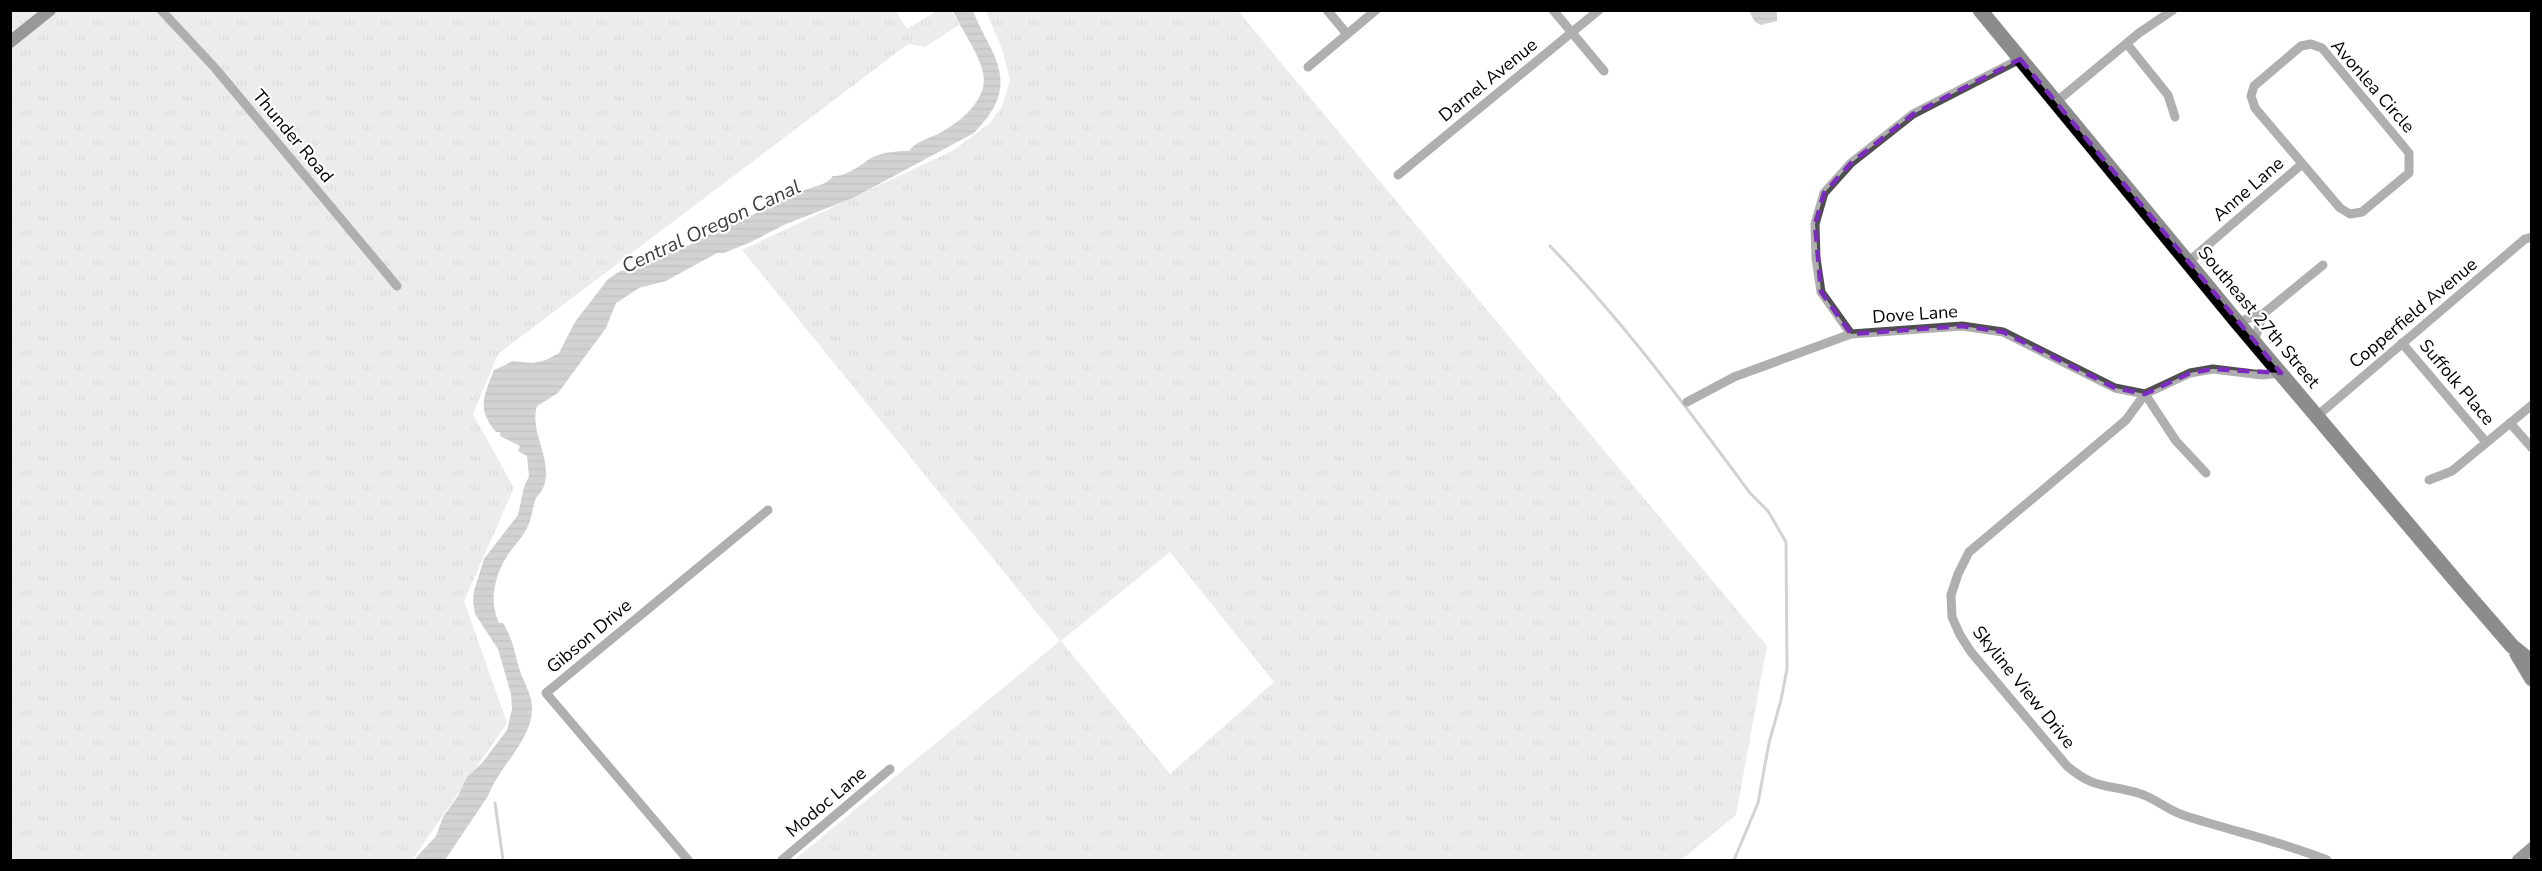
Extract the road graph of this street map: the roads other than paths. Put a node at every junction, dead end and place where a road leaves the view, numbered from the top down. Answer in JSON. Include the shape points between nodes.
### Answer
{"nodes":[{"id":1,"x":50,"y":10,"type":"edge"},
{"id":2,"x":161,"y":10,"type":"edge"},
{"id":3,"x":1327,"y":10,"type":"edge"},
{"id":4,"x":1376,"y":10,"type":"edge"},
{"id":5,"x":1553,"y":10,"type":"edge"},
{"id":6,"x":1599,"y":10,"type":"edge"},
{"id":7,"x":1980,"y":10,"type":"edge"},
{"id":8,"x":2173,"y":10,"type":"edge"},
{"id":9,"x":1572,"y":33,"type":"junction"},
{"id":10,"x":1347,"y":34,"type":"junction"},
{"id":11,"x":10,"y":42,"type":"edge"},
{"id":12,"x":2127,"y":44,"type":"junction"},
{"id":13,"x":2020,"y":59,"type":"junction"},
{"id":14,"x":1308,"y":67,"type":"dead end"},
{"id":15,"x":1604,"y":71,"type":"dead end"},
{"id":16,"x":2056,"y":102,"type":"junction"},
{"id":17,"x":2175,"y":117,"type":"dead end"},
{"id":18,"x":2302,"y":164,"type":"junction"},
{"id":19,"x":1398,"y":175,"type":"dead end"},
{"id":20,"x":2532,"y":237,"type":"edge"},
{"id":21,"x":2188,"y":262,"type":"junction"},
{"id":22,"x":2323,"y":265,"type":"dead end"},
{"id":23,"x":397,"y":285,"type":"dead end"},
{"id":24,"x":2263,"y":314,"type":"junction"},
{"id":25,"x":2237,"y":322,"type":"junction"},
{"id":26,"x":1851,"y":334,"type":"junction"},
{"id":27,"x":2254,"y":342,"type":"junction"},
{"id":28,"x":2402,"y":343,"type":"junction"},
{"id":29,"x":2281,"y":373,"type":"junction"},
{"id":30,"x":2145,"y":394,"type":"junction"},
{"id":31,"x":1687,"y":402,"type":"dead end"},
{"id":32,"x":2532,"y":405,"type":"edge"},
{"id":33,"x":2317,"y":416,"type":"junction"},
{"id":34,"x":2510,"y":423,"type":"junction"},
{"id":35,"x":2486,"y":442,"type":"junction"},
{"id":36,"x":2532,"y":448,"type":"edge"},
{"id":37,"x":2206,"y":473,"type":"dead end"},
{"id":38,"x":2429,"y":480,"type":"dead end"},
{"id":39,"x":768,"y":510,"type":"dead end"},
{"id":40,"x":2512,"y":646,"type":"junction"},
{"id":41,"x":2532,"y":662,"type":"edge"},
{"id":42,"x":2532,"y":679,"type":"edge"},
{"id":43,"x":890,"y":769,"type":"dead end"},
{"id":44,"x":2532,"y":848,"type":"edge"},
{"id":45,"x":688,"y":861,"type":"edge"},
{"id":46,"x":782,"y":861,"type":"edge"},
{"id":47,"x":2327,"y":861,"type":"edge"},
{"id":48,"x":2518,"y":861,"type":"edge"}],
"edges":[{"from":1,"to":11,"type":"street"},
{"from":2,"to":23,"type":"street","name":"Thunder Road","via":[[215,68]]},
{"from":3,"to":10,"type":"street"},
{"from":4,"to":10,"type":"street"},
{"from":5,"to":9,"type":"street"},
{"from":6,"to":9,"type":"street","name":"Darnel Avenue"},
{"from":7,"to":13,"type":"main road","name":"Southeast 27th Street"},
{"from":8,"to":12,"type":"street"},
{"from":9,"to":15,"type":"street"},
{"from":9,"to":19,"type":"street","name":"Darnel Avenue"},
{"from":10,"to":14,"type":"street"},
{"from":12,"to":16,"type":"street"},
{"from":12,"to":17,"type":"street","via":[[2169,95]]},
{"from":13,"to":16,"type":"main road","name":"Southeast 27th Street"},
{"from":13,"to":26,"type":"street","via":[[1913,114],[1851,163],[1824,193],[1815,224],[1821,292]]},
{"from":16,"to":21,"type":"main road","name":"Southeast 27th Street"},
{"from":18,"to":18,"type":"street","name":"Avonlea Circle","via":[[2255,108],[2251,96],[2253,86],[2301,46],[2311,44],[2322,48],[2409,153],[2411,163],[2409,173],[2362,212],[2349,214]]},
{"from":18,"to":21,"type":"street","name":"Anne Lane"},
{"from":20,"to":28,"type":"street","name":"Copperfield Avenue"},
{"from":21,"to":25,"type":"main road","name":"Southeast 27th Street"},
{"from":22,"to":24,"type":"street"},
{"from":24,"to":25,"type":"street"},
{"from":24,"to":27,"type":"street"},
{"from":25,"to":27,"type":"main road","name":"Southeast 27th Street"},
{"from":26,"to":30,"type":"street","name":"Dove Lane","via":[[1962,326],[2003,332],[2115,388]]},
{"from":26,"to":31,"type":"street","name":"Dove Lane","via":[[1734,377]]},
{"from":27,"to":29,"type":"main road","name":"Southeast 27th Street"},
{"from":28,"to":33,"type":"street","name":"Copperfield Avenue"},
{"from":28,"to":35,"type":"street","name":"Suffolk Place"},
{"from":29,"to":30,"type":"street","name":"Skyline View Drive","via":[[2262,375],[2213,369],[2190,373]]},
{"from":29,"to":33,"type":"main road","name":"Southeast 27th Street"},
{"from":30,"to":37,"type":"street","via":[[2176,441]]},
{"from":30,"to":47,"type":"street","name":"Skyline View Drive","via":[[2126,420],[1969,552],[1951,595],[1952,617],[1971,652],[2067,766],[2083,779],[2140,793],[2179,814],[2296,848]]},
{"from":32,"to":34,"type":"street"},
{"from":33,"to":40,"type":"main road","name":"Southeast 27th Street"},
{"from":34,"to":35,"type":"street"},
{"from":34,"to":36,"type":"street"},
{"from":35,"to":38,"type":"street","via":[[2452,471]]},
{"from":39,"to":45,"type":"street","name":"Gibson Drive","via":[[546,693]]},
{"from":40,"to":41,"type":"main road","name":"Southeast 27th Street"},
{"from":40,"to":42,"type":"main road","name":"Southeast 27th Street"},
{"from":43,"to":46,"type":"street","name":"Modoc Lane"},
{"from":44,"to":48,"type":"street"}]}
